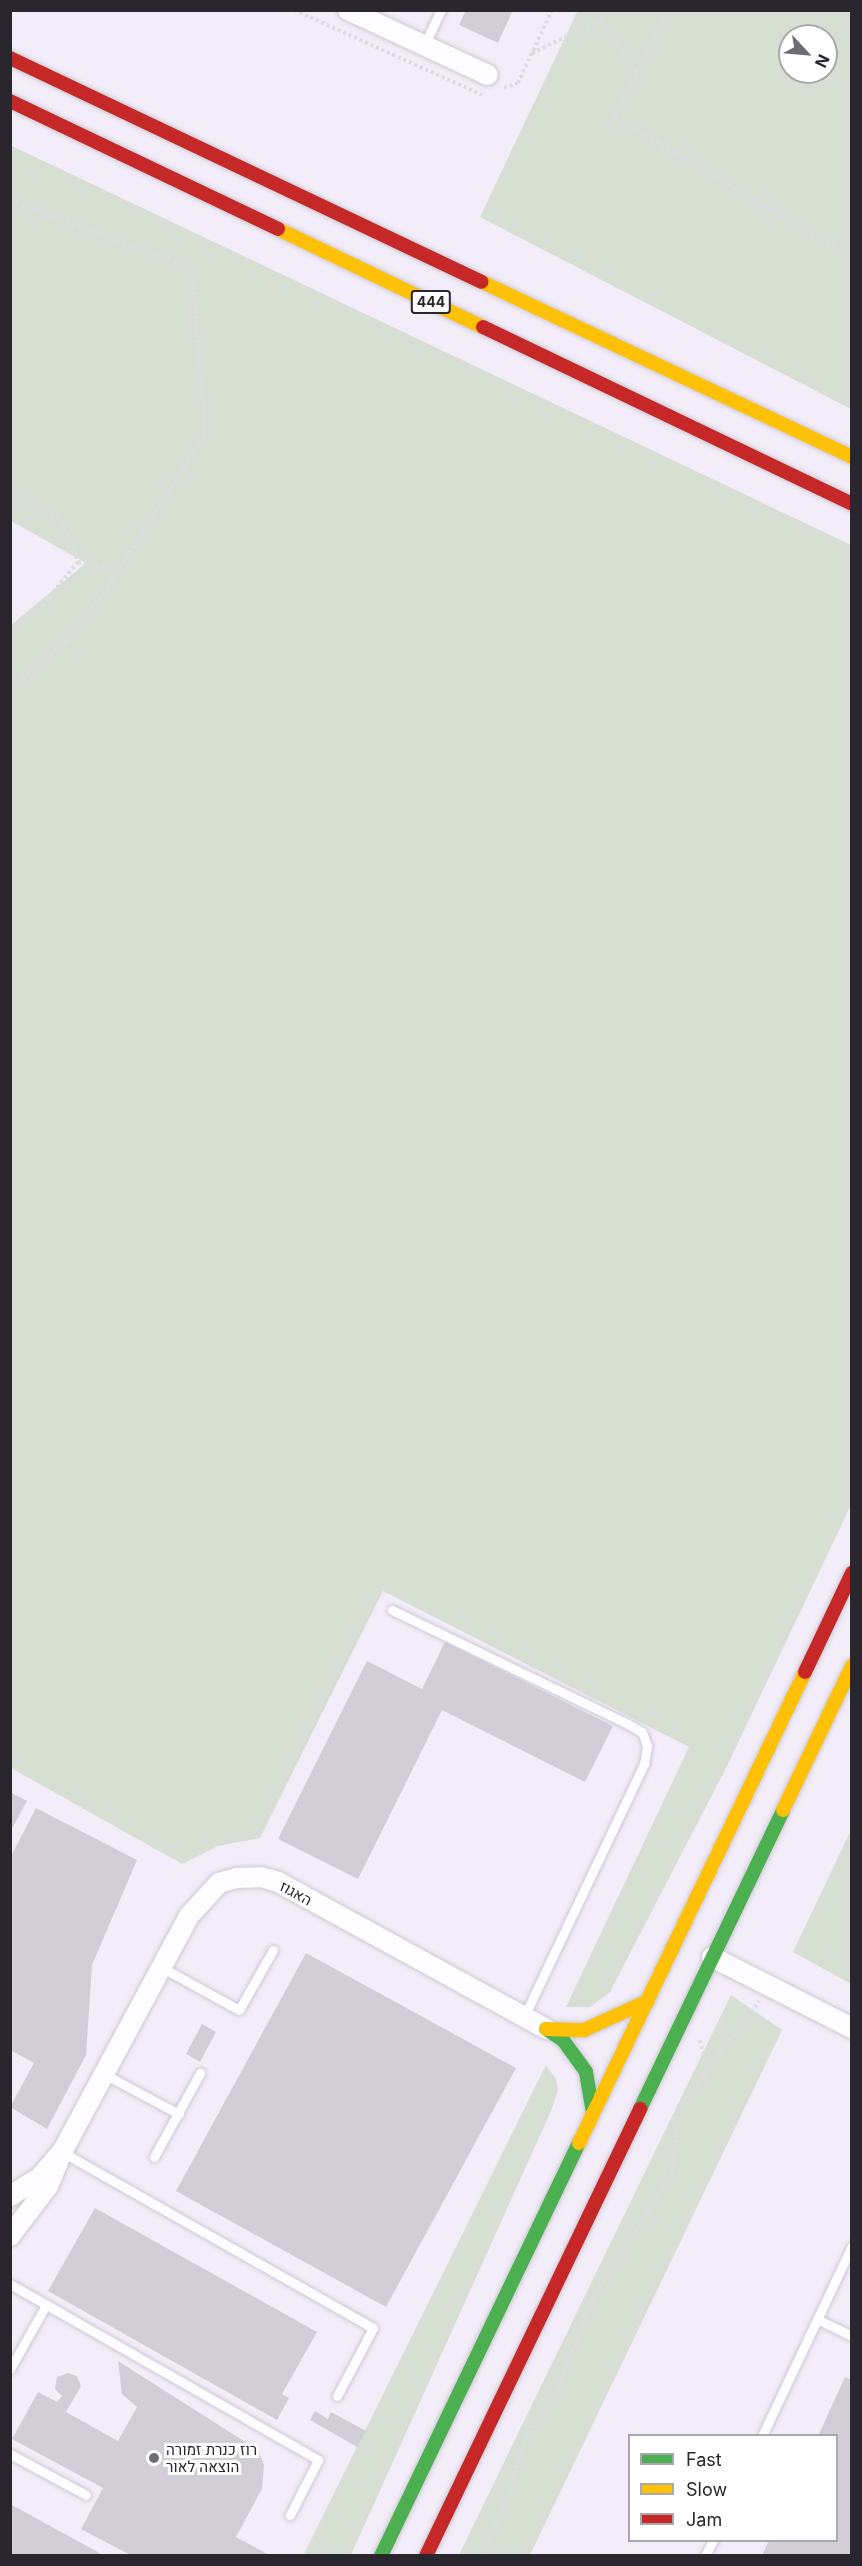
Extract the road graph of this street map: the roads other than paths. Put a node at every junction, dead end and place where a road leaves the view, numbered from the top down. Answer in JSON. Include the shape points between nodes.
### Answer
{"nodes":[{"id":1,"x":348,"y":10,"type":"edge"},
{"id":2,"x":441,"y":10,"type":"edge"},
{"id":3,"x":424,"y":46,"type":"junction"},
{"id":4,"x":10,"y":58,"type":"edge"},
{"id":5,"x":488,"y":75,"type":"dead end"},
{"id":6,"x":10,"y":100,"type":"edge"},
{"id":7,"x":852,"y":457,"type":"edge"},
{"id":8,"x":852,"y":504,"type":"edge"},
{"id":9,"x":852,"y":1573,"type":"edge"},
{"id":10,"x":392,"y":1610,"type":"dead end"},
{"id":11,"x":852,"y":1666,"type":"edge"},
{"id":12,"x":273,"y":1950,"type":"dead end"},
{"id":13,"x":712,"y":1957,"type":"junction"},
{"id":14,"x":161,"y":1967,"type":"junction"},
{"id":15,"x":648,"y":2001,"type":"junction"},
{"id":16,"x":525,"y":2017,"type":"junction"},
{"id":17,"x":852,"y":2028,"type":"edge"},
{"id":18,"x":546,"y":2029,"type":"junction"},
{"id":19,"x":200,"y":2073,"type":"dead end"},
{"id":20,"x":103,"y":2074,"type":"junction"},
{"id":21,"x":593,"y":2113,"type":"junction"},
{"id":22,"x":179,"y":2114,"type":"junction"},
{"id":23,"x":62,"y":2152,"type":"junction"},
{"id":24,"x":154,"y":2157,"type":"dead end"},
{"id":25,"x":10,"y":2196,"type":"edge"},
{"id":26,"x":10,"y":2236,"type":"edge"},
{"id":27,"x":852,"y":2246,"type":"edge"},
{"id":28,"x":10,"y":2284,"type":"edge"},
{"id":29,"x":46,"y":2306,"type":"junction"},
{"id":30,"x":817,"y":2319,"type":"junction"},
{"id":31,"x":852,"y":2336,"type":"edge"},
{"id":32,"x":10,"y":2369,"type":"edge"},
{"id":33,"x":337,"y":2397,"type":"dead end"},
{"id":34,"x":763,"y":2434,"type":"edge"},
{"id":35,"x":10,"y":2454,"type":"edge"},
{"id":36,"x":86,"y":2495,"type":"dead end"},
{"id":37,"x":290,"y":2515,"type":"dead end"},
{"id":38,"x":712,"y":2542,"type":"edge"},
{"id":39,"x":381,"y":2556,"type":"edge"},
{"id":40,"x":426,"y":2556,"type":"edge"},
{"id":41,"x":705,"y":2556,"type":"edge"}],
"edges":[{"from":1,"to":3,"type":"street"},
{"from":2,"to":3,"type":"lane"},
{"from":3,"to":5,"type":"street"},
{"from":4,"to":7,"type":"street","number":"444"},
{"from":6,"to":8,"type":"street","number":"444"},
{"from":9,"to":15,"type":"street"},
{"from":10,"to":16,"type":"lane","via":[[628,1724],[642,1732],[647,1746],[644,1764]]},
{"from":11,"to":13,"type":"street"},
{"from":12,"to":14,"type":"lane","via":[[239,2010]]},
{"from":13,"to":17,"type":"street"},
{"from":13,"to":40,"type":"street"},
{"from":14,"to":16,"type":"street","name":"האגוז","via":[[189,1916],[219,1883],[261,1877]]},
{"from":14,"to":20,"type":"street","name":"האגוז"},
{"from":15,"to":18,"type":"street","via":[[584,2030]]},
{"from":15,"to":21,"type":"street"},
{"from":16,"to":18,"type":"street","name":"האגוז"},
{"from":18,"to":21,"type":"street","via":[[563,2040],[586,2072]]},
{"from":19,"to":22,"type":"lane"},
{"from":20,"to":22,"type":"lane"},
{"from":20,"to":23,"type":"street","name":"האגוז"},
{"from":21,"to":39,"type":"street"},
{"from":22,"to":24,"type":"lane"},
{"from":23,"to":25,"type":"street","name":"האגוז","via":[[40,2176]]},
{"from":23,"to":26,"type":"street","name":"האגוז","via":[[48,2186]]},
{"from":23,"to":33,"type":"lane","via":[[374,2328]]},
{"from":27,"to":30,"type":"lane"},
{"from":28,"to":29,"type":"lane"},
{"from":29,"to":32,"type":"lane"},
{"from":29,"to":37,"type":"lane","via":[[318,2460]]},
{"from":30,"to":31,"type":"lane"},
{"from":30,"to":34,"type":"lane"},
{"from":35,"to":36,"type":"lane"},
{"from":38,"to":41,"type":"lane"}]}
